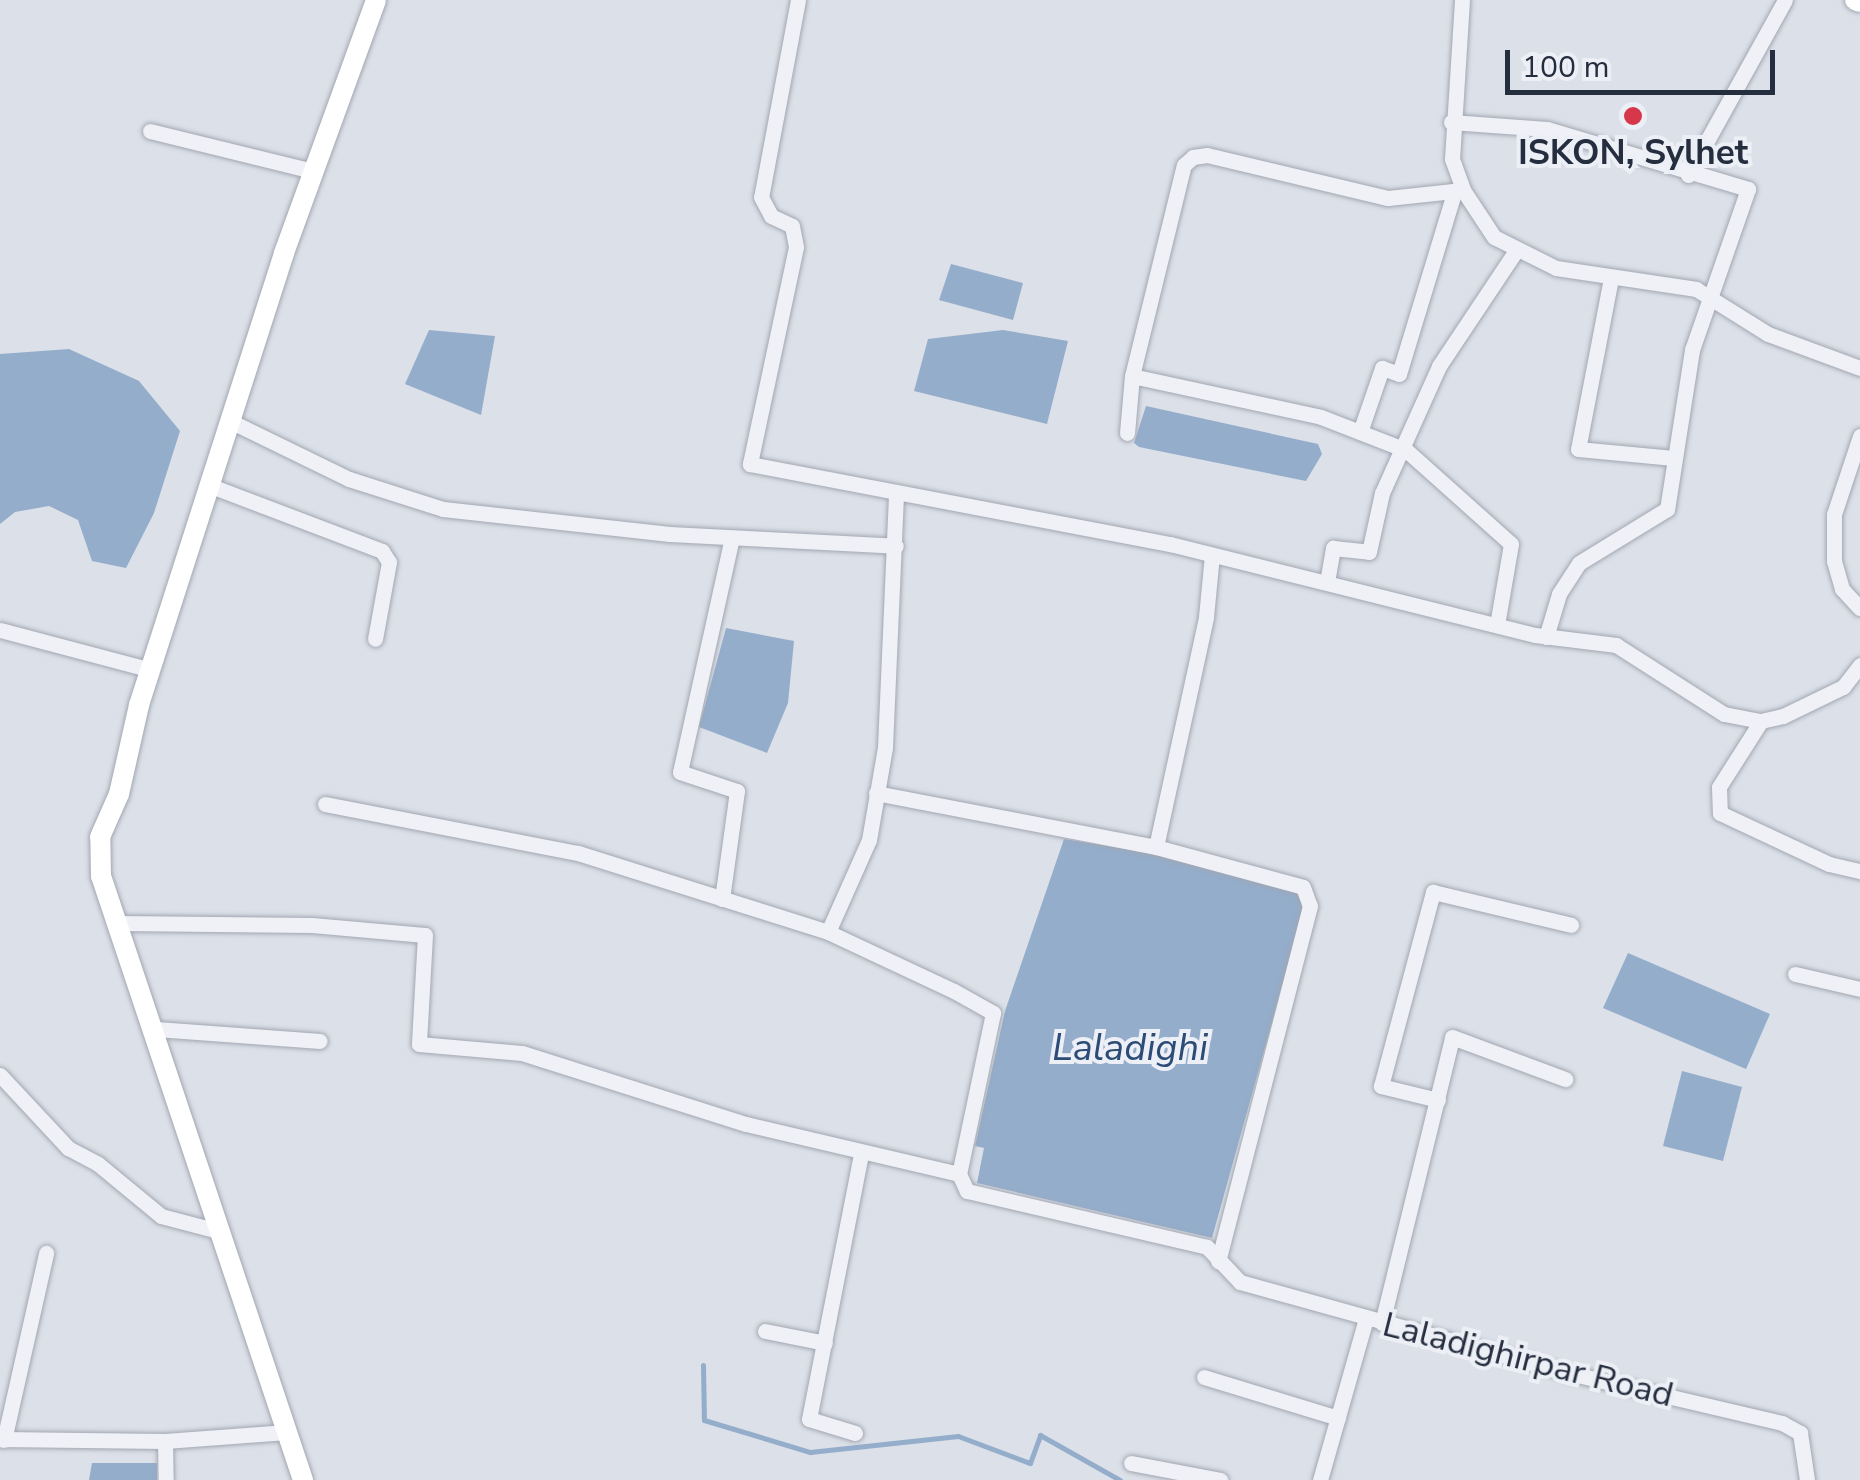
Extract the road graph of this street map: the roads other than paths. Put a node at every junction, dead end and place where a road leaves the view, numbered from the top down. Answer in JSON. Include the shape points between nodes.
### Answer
{"nodes":[{"id":1,"x":376,"y":0,"type":"edge"},
{"id":2,"x":798,"y":0,"type":"edge"},
{"id":3,"x":1462,"y":0,"type":"edge"},
{"id":4,"x":1785,"y":0,"type":"edge"},
{"id":5,"x":1451,"y":122,"type":"junction"},
{"id":6,"x":150,"y":131,"type":"dead end"},
{"id":7,"x":313,"y":172,"type":"junction"},
{"id":8,"x":1688,"y":175,"type":"junction"},
{"id":9,"x":1458,"y":191,"type":"junction"},
{"id":10,"x":1515,"y":252,"type":"junction"},
{"id":11,"x":1611,"y":278,"type":"junction"},
{"id":12,"x":1712,"y":295,"type":"junction"},
{"id":13,"x":1860,"y":368,"type":"edge"},
{"id":14,"x":1132,"y":376,"type":"junction"},
{"id":15,"x":232,"y":422,"type":"junction"},
{"id":16,"x":1360,"y":432,"type":"junction"},
{"id":17,"x":1127,"y":433,"type":"dead end"},
{"id":18,"x":1860,"y":436,"type":"edge"},
{"id":19,"x":1406,"y":450,"type":"junction"},
{"id":20,"x":1674,"y":458,"type":"junction"},
{"id":21,"x":211,"y":486,"type":"junction"},
{"id":22,"x":896,"y":494,"type":"junction"},
{"id":23,"x":732,"y":538,"type":"junction"},
{"id":24,"x":896,"y":546,"type":"junction"},
{"id":25,"x":1212,"y":555,"type":"junction"},
{"id":26,"x":1326,"y":582,"type":"junction"},
{"id":27,"x":1860,"y":608,"type":"edge"},
{"id":28,"x":1497,"y":625,"type":"junction"},
{"id":29,"x":0,"y":630,"type":"edge"},
{"id":30,"x":1546,"y":637,"type":"junction"},
{"id":31,"x":374,"y":639,"type":"dead end"},
{"id":32,"x":1860,"y":665,"type":"edge"},
{"id":33,"x":150,"y":670,"type":"junction"},
{"id":34,"x":1761,"y":721,"type":"junction"},
{"id":35,"x":876,"y":793,"type":"junction"},
{"id":36,"x":325,"y":804,"type":"dead end"},
{"id":37,"x":1156,"y":847,"type":"junction"},
{"id":38,"x":1860,"y":870,"type":"edge"},
{"id":39,"x":722,"y":899,"type":"junction"},
{"id":40,"x":118,"y":924,"type":"junction"},
{"id":41,"x":1571,"y":924,"type":"dead end"},
{"id":42,"x":828,"y":932,"type":"junction"},
{"id":43,"x":1795,"y":974,"type":"dead end"},
{"id":44,"x":1860,"y":990,"type":"edge"},
{"id":45,"x":157,"y":1029,"type":"junction"},
{"id":46,"x":320,"y":1041,"type":"dead end"},
{"id":47,"x":0,"y":1075,"type":"edge"},
{"id":48,"x":1565,"y":1079,"type":"dead end"},
{"id":49,"x":1438,"y":1100,"type":"junction"},
{"id":50,"x":861,"y":1153,"type":"junction"},
{"id":51,"x":959,"y":1174,"type":"junction"},
{"id":52,"x":218,"y":1231,"type":"junction"},
{"id":53,"x":46,"y":1253,"type":"dead end"},
{"id":54,"x":1218,"y":1260,"type":"junction"},
{"id":55,"x":1374,"y":1321,"type":"junction"},
{"id":56,"x":766,"y":1331,"type":"dead end"},
{"id":57,"x":824,"y":1343,"type":"junction"},
{"id":58,"x":1204,"y":1378,"type":"dead end"},
{"id":59,"x":1338,"y":1418,"type":"junction"},
{"id":60,"x":288,"y":1432,"type":"junction"},
{"id":61,"x":855,"y":1433,"type":"dead end"},
{"id":62,"x":2,"y":1439,"type":"edge"},
{"id":63,"x":165,"y":1441,"type":"junction"},
{"id":64,"x":1131,"y":1463,"type":"dead end"},
{"id":65,"x":1164,"y":1475,"type":"edge"},
{"id":66,"x":166,"y":1480,"type":"edge"},
{"id":67,"x":303,"y":1480,"type":"edge"},
{"id":68,"x":1220,"y":1480,"type":"edge"},
{"id":69,"x":1320,"y":1480,"type":"edge"},
{"id":70,"x":1807,"y":1480,"type":"edge"}],
"edges":[{"from":1,"to":7,"type":"street"},
{"from":2,"to":22,"type":"street","via":[[761,197],[771,216],[792,226],[796,247],[750,464]]},
{"from":3,"to":5,"type":"street"},
{"from":4,"to":8,"type":"street"},
{"from":5,"to":8,"type":"street","via":[[1547,129]]},
{"from":5,"to":9,"type":"street"},
{"from":6,"to":7,"type":"street"},
{"from":7,"to":15,"type":"street"},
{"from":8,"to":12,"type":"street","via":[[1748,188]]},
{"from":9,"to":10,"type":"street","via":[[1494,237]]},
{"from":9,"to":14,"type":"street","via":[[1388,198],[1194,157],[1184,165]]},
{"from":9,"to":16,"type":"street","via":[[1399,374],[1382,368]]},
{"from":10,"to":11,"type":"street"},
{"from":10,"to":19,"type":"street","via":[[1439,366]]},
{"from":11,"to":12,"type":"street"},
{"from":11,"to":20,"type":"street","via":[[1578,449]]},
{"from":12,"to":13,"type":"street","via":[[1733,316],[1768,334]]},
{"from":12,"to":20,"type":"street","via":[[1692,350]]},
{"from":14,"to":16,"type":"street"},
{"from":14,"to":17,"type":"street"},
{"from":15,"to":21,"type":"street"},
{"from":15,"to":23,"type":"street","via":[[349,479],[443,509]]},
{"from":16,"to":19,"type":"street"},
{"from":18,"to":27,"type":"street","via":[[1834,514],[1834,561],[1842,588]]},
{"from":19,"to":26,"type":"street","via":[[1382,494],[1369,552],[1333,548]]},
{"from":19,"to":28,"type":"street","via":[[1511,544]]},
{"from":20,"to":30,"type":"street","via":[[1667,509],[1580,563],[1558,594]]},
{"from":21,"to":31,"type":"street","via":[[382,551],[389,562]]},
{"from":21,"to":33,"type":"street"},
{"from":22,"to":24,"type":"street"},
{"from":22,"to":25,"type":"street"},
{"from":23,"to":24,"type":"street"},
{"from":23,"to":39,"type":"street","via":[[680,772],[737,791]]},
{"from":24,"to":35,"type":"street","via":[[891,692]]},
{"from":25,"to":26,"type":"street"},
{"from":25,"to":37,"type":"street","via":[[1204,627]]},
{"from":26,"to":28,"type":"street"},
{"from":28,"to":30,"type":"street"},
{"from":29,"to":33,"type":"street"},
{"from":30,"to":34,"type":"street","via":[[1626,648],[1690,696],[1724,714]]},
{"from":32,"to":34,"type":"street","via":[[1843,687]]},
{"from":33,"to":40,"type":"street","via":[[119,794],[100,836],[102,876]]},
{"from":34,"to":38,"type":"street","via":[[1718,787],[1720,812],[1829,864]]},
{"from":35,"to":37,"type":"street"},
{"from":35,"to":42,"type":"street","via":[[869,840]]},
{"from":36,"to":39,"type":"street","via":[[578,853]]},
{"from":37,"to":54,"type":"street","via":[[1303,887],[1310,906]]},
{"from":39,"to":42,"type":"street"},
{"from":40,"to":45,"type":"street"},
{"from":40,"to":50,"type":"street","via":[[312,924],[425,935],[419,1044],[522,1054]]},
{"from":41,"to":49,"type":"street","via":[[1434,892],[1381,1086]]},
{"from":42,"to":51,"type":"street","via":[[993,1014]]},
{"from":43,"to":44,"type":"street"},
{"from":45,"to":46,"type":"street"},
{"from":45,"to":52,"type":"street"},
{"from":47,"to":52,"type":"street","via":[[68,1148],[161,1216]]},
{"from":48,"to":49,"type":"street","via":[[1452,1037]]},
{"from":49,"to":55,"type":"street"},
{"from":50,"to":51,"type":"street"},
{"from":50,"to":57,"type":"street"},
{"from":51,"to":54,"type":"street","name":"Laladighirpar Road","via":[[967,1191],[1207,1248]]},
{"from":52,"to":60,"type":"street"},
{"from":53,"to":62,"type":"street"},
{"from":54,"to":55,"type":"street","name":"Laladighirpar Road","via":[[1240,1282]]},
{"from":55,"to":59,"type":"street"},
{"from":55,"to":70,"type":"street","name":"Laladighirpar Road","via":[[1782,1423],[1800,1433]]},
{"from":56,"to":57,"type":"street"},
{"from":57,"to":61,"type":"street","via":[[809,1418]]},
{"from":58,"to":59,"type":"street"},
{"from":59,"to":69,"type":"street"},
{"from":60,"to":63,"type":"street"},
{"from":60,"to":67,"type":"street"},
{"from":62,"to":63,"type":"street"},
{"from":63,"to":66,"type":"street"},
{"from":64,"to":65,"type":"street"},
{"from":65,"to":68,"type":"street"}]}
